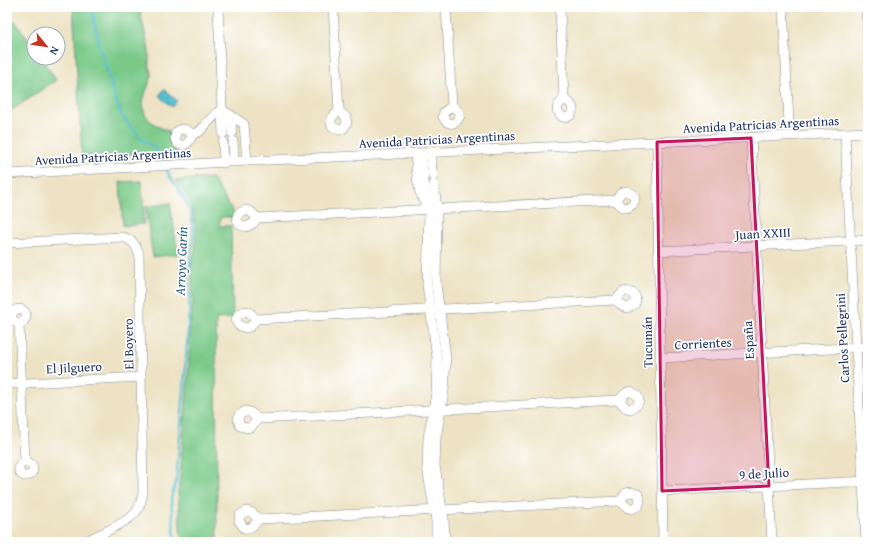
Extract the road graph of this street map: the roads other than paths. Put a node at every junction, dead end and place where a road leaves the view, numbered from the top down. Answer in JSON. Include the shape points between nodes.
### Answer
{"nodes":[{"id":1,"x":218,"y":7,"type":"edge"},
{"id":2,"x":333,"y":7,"type":"edge"},
{"id":3,"x":446,"y":7,"type":"edge"},
{"id":4,"x":560,"y":7,"type":"edge"},
{"id":5,"x":783,"y":7,"type":"edge"},
{"id":6,"x":866,"y":7,"type":"edge"},
{"id":7,"x":868,"y":42,"type":"edge"},
{"id":8,"x":564,"y":99,"type":"dead end"},
{"id":9,"x":452,"y":106,"type":"dead end"},
{"id":10,"x":221,"y":109,"type":"junction"},
{"id":11,"x":338,"y":111,"type":"dead end"},
{"id":12,"x":231,"y":115,"type":"junction"},
{"id":13,"x":790,"y":124,"type":"dead end"},
{"id":14,"x":868,"y":132,"type":"edge"},
{"id":15,"x":845,"y":133,"type":"junction"},
{"id":16,"x":193,"y":134,"type":"dead end"},
{"id":17,"x":751,"y":138,"type":"junction"},
{"id":18,"x":657,"y":142,"type":"junction"},
{"id":19,"x":422,"y":153,"type":"junction"},
{"id":20,"x":247,"y":161,"type":"junction"},
{"id":21,"x":234,"y":162,"type":"junction"},
{"id":22,"x":224,"y":163,"type":"junction"},
{"id":23,"x":7,"y":174,"type":"edge"},
{"id":24,"x":615,"y":200,"type":"dead end"},
{"id":25,"x":433,"y":209,"type":"junction"},
{"id":26,"x":257,"y":218,"type":"dead end"},
{"id":27,"x":868,"y":240,"type":"edge"},
{"id":28,"x":850,"y":241,"type":"junction"},
{"id":29,"x":7,"y":243,"type":"edge"},
{"id":30,"x":757,"y":246,"type":"junction"},
{"id":31,"x":658,"y":251,"type":"junction"},
{"id":32,"x":616,"y":300,"type":"dead end"},
{"id":33,"x":435,"y":310,"type":"junction"},
{"id":34,"x":256,"y":319,"type":"dead end"},
{"id":35,"x":19,"y":323,"type":"dead end"},
{"id":36,"x":868,"y":347,"type":"edge"},
{"id":37,"x":856,"y":348,"type":"junction"},
{"id":38,"x":762,"y":353,"type":"junction"},
{"id":39,"x":660,"y":358,"type":"junction"},
{"id":40,"x":142,"y":377,"type":"junction"},
{"id":41,"x":21,"y":383,"type":"junction"},
{"id":42,"x":7,"y":384,"type":"edge"},
{"id":43,"x":619,"y":400,"type":"dead end"},
{"id":44,"x":436,"y":410,"type":"junction"},
{"id":45,"x":258,"y":419,"type":"dead end"},
{"id":46,"x":25,"y":462,"type":"dead end"},
{"id":47,"x":866,"y":481,"type":"edge"},
{"id":48,"x":769,"y":486,"type":"junction"},
{"id":49,"x":662,"y":491,"type":"junction"},
{"id":50,"x":620,"y":501,"type":"dead end"},
{"id":51,"x":438,"y":510,"type":"junction"},
{"id":52,"x":259,"y":520,"type":"dead end"},
{"id":53,"x":84,"y":542,"type":"edge"},
{"id":54,"x":436,"y":542,"type":"edge"},
{"id":55,"x":445,"y":542,"type":"edge"},
{"id":56,"x":663,"y":542,"type":"edge"},
{"id":57,"x":772,"y":542,"type":"edge"},
{"id":58,"x":866,"y":542,"type":"edge"}],
"edges":[{"from":1,"to":10,"type":"street"},
{"from":2,"to":11,"type":"street"},
{"from":3,"to":9,"type":"street"},
{"from":4,"to":8,"type":"street"},
{"from":5,"to":13,"type":"street"},
{"from":6,"to":7,"type":"street"},
{"from":10,"to":12,"type":"street"},
{"from":10,"to":16,"type":"street","via":[[199,132]]},
{"from":10,"to":22,"type":"street"},
{"from":12,"to":20,"type":"street","via":[[244,124]]},
{"from":12,"to":21,"type":"street"},
{"from":14,"to":15,"type":"street","name":"Avenida Patricias Argentinas"},
{"from":15,"to":17,"type":"street","name":"Avenida Patricias Argentinas"},
{"from":15,"to":28,"type":"street","name":"Carlos Pellegrini"},
{"from":17,"to":18,"type":"street","name":"Avenida Patricias Argentinas"},
{"from":17,"to":30,"type":"street","name":"España"},
{"from":18,"to":19,"type":"street","name":"Avenida Patricias Argentinas"},
{"from":18,"to":31,"type":"street","name":"Tucumán"},
{"from":19,"to":20,"type":"street","name":"Avenida Patricias Argentinas"},
{"from":19,"to":25,"type":"street"},
{"from":19,"to":25,"type":"street","via":[[421,197]]},
{"from":20,"to":21,"type":"street","name":"Avenida Patricias Argentinas"},
{"from":21,"to":22,"type":"street","name":"Avenida Patricias Argentinas"},
{"from":22,"to":23,"type":"street","name":"Avenida Patricias Argentinas"},
{"from":24,"to":25,"type":"street"},
{"from":25,"to":26,"type":"street"},
{"from":25,"to":33,"type":"street","via":[[427,285]]},
{"from":27,"to":28,"type":"street","name":"Juan XXIII"},
{"from":28,"to":30,"type":"street","name":"Juan XXIII"},
{"from":28,"to":37,"type":"street","name":"Carlos Pellegrini"},
{"from":29,"to":40,"type":"street","name":"El Boyero","via":[[115,237],[126,238],[132,242],[139,254]]},
{"from":30,"to":31,"type":"street","name":"Juan XXIII"},
{"from":30,"to":38,"type":"street","name":"España"},
{"from":31,"to":39,"type":"street","name":"Tucumán"},
{"from":32,"to":33,"type":"street"},
{"from":33,"to":34,"type":"street"},
{"from":33,"to":44,"type":"street","via":[[446,357],[444,392]]},
{"from":35,"to":41,"type":"street"},
{"from":36,"to":37,"type":"street","name":"Corrientes"},
{"from":37,"to":38,"type":"street","name":"Corrientes"},
{"from":37,"to":47,"type":"street","name":"Carlos Pellegrini"},
{"from":38,"to":39,"type":"street","name":"Corrientes"},
{"from":38,"to":48,"type":"street","name":"España"},
{"from":39,"to":49,"type":"street","name":"Tucumán"},
{"from":40,"to":41,"type":"street","name":"El Jilguero"},
{"from":40,"to":53,"type":"street","name":"El Boyero","via":[[143,494],[140,505],[129,519]]},
{"from":41,"to":42,"type":"street","name":"El Jilguero"},
{"from":41,"to":46,"type":"street"},
{"from":43,"to":44,"type":"street"},
{"from":44,"to":45,"type":"street"},
{"from":44,"to":51,"type":"street"},
{"from":47,"to":48,"type":"street","name":"9 de Julio"},
{"from":47,"to":58,"type":"street","name":"Carlos Pellegrini"},
{"from":48,"to":49,"type":"street","name":"9 de Julio"},
{"from":48,"to":57,"type":"street","name":"España"},
{"from":49,"to":56,"type":"street","name":"Tucumán"},
{"from":50,"to":51,"type":"street"},
{"from":51,"to":52,"type":"street"},
{"from":51,"to":54,"type":"street"},
{"from":51,"to":55,"type":"street"}]}
